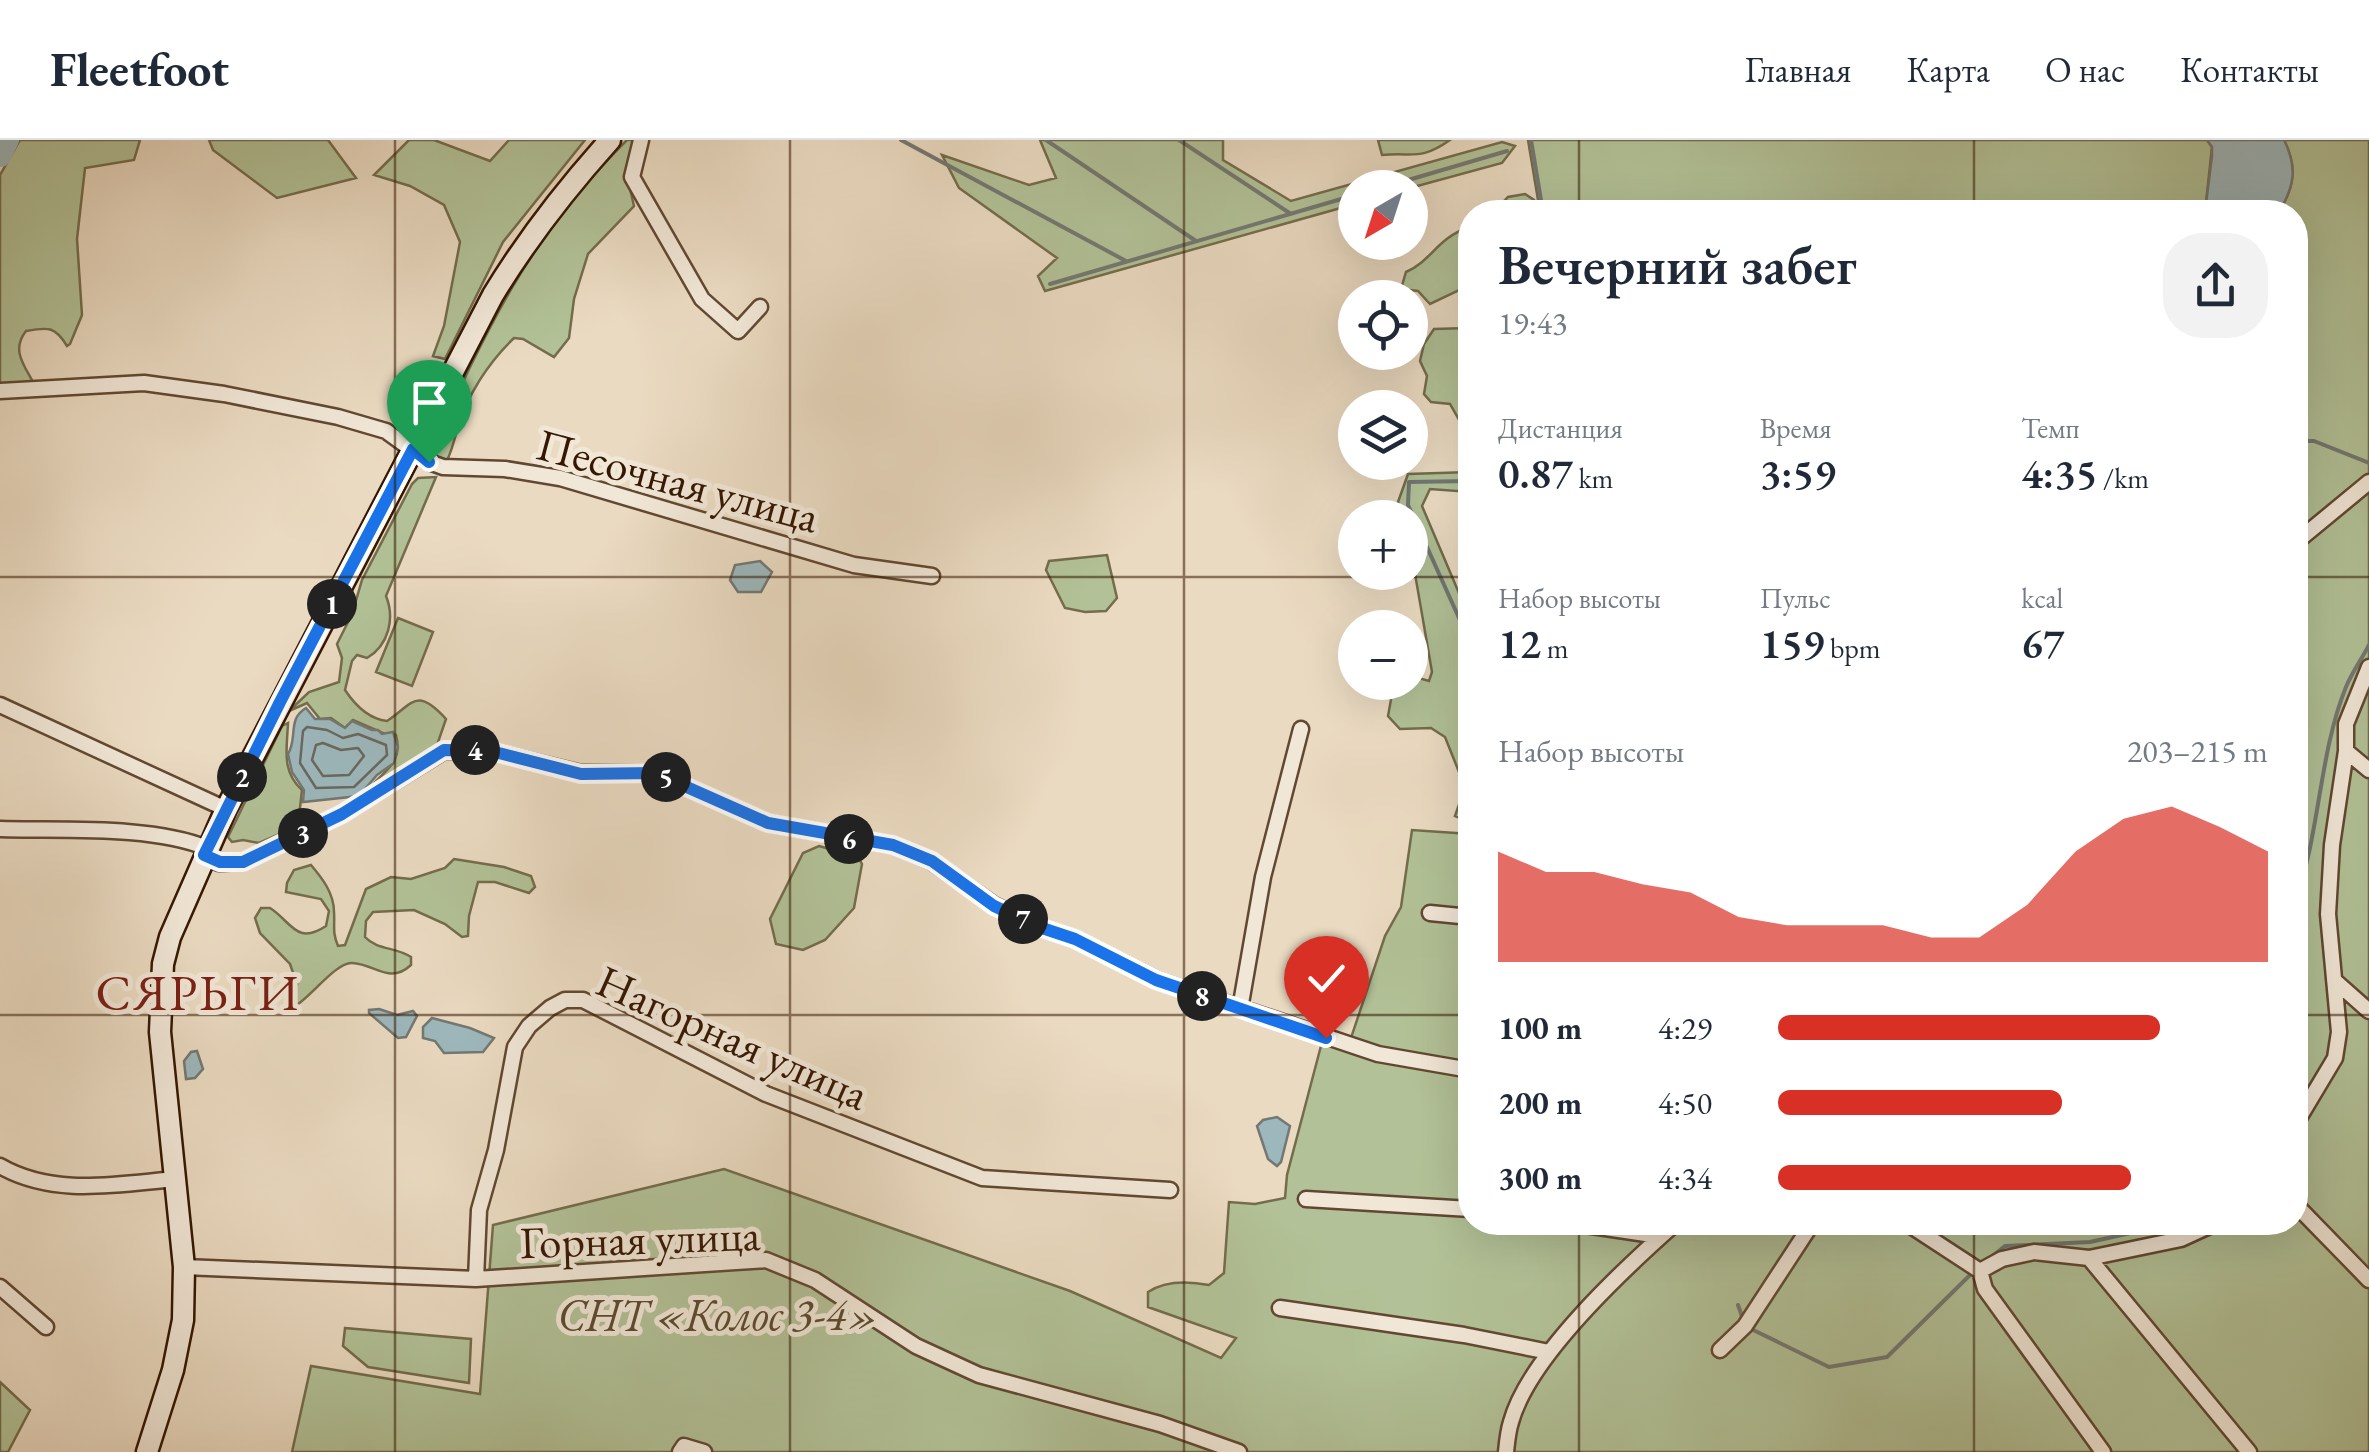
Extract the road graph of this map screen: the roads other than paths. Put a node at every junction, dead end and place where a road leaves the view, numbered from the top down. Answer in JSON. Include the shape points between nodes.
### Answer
{"nodes":[{"id":1,"x":610,"y":140,"type":"edge"},
{"id":2,"x":641,"y":140,"type":"edge"},
{"id":3,"x":760,"y":307,"type":"dead end"},
{"id":4,"x":0,"y":391,"type":"edge"},
{"id":5,"x":413,"y":449,"type":"junction"},
{"id":6,"x":2369,"y":482,"type":"edge"},
{"id":7,"x":2308,"y":532,"type":"edge"},
{"id":8,"x":932,"y":576,"type":"dead end"},
{"id":9,"x":2369,"y":668,"type":"edge"},
{"id":10,"x":0,"y":705,"type":"edge"},
{"id":11,"x":1302,"y":729,"type":"dead end"},
{"id":12,"x":2346,"y":751,"type":"junction"},
{"id":13,"x":2369,"y":770,"type":"edge"},
{"id":14,"x":226,"y":809,"type":"junction"},
{"id":15,"x":0,"y":829,"type":"edge"},
{"id":16,"x":206,"y":851,"type":"junction"},
{"id":17,"x":1430,"y":913,"type":"dead end"},
{"id":18,"x":1458,"y":916,"type":"edge"},
{"id":19,"x":2334,"y":980,"type":"junction"},
{"id":20,"x":1241,"y":1004,"type":"junction"},
{"id":21,"x":2369,"y":1011,"type":"edge"},
{"id":22,"x":1458,"y":1068,"type":"edge"},
{"id":23,"x":2308,"y":1104,"type":"edge"},
{"id":24,"x":0,"y":1166,"type":"edge"},
{"id":25,"x":176,"y":1179,"type":"junction"},
{"id":26,"x":1170,"y":1190,"type":"dead end"},
{"id":27,"x":1306,"y":1199,"type":"dead end"},
{"id":28,"x":1458,"y":1208,"type":"edge"},
{"id":29,"x":2308,"y":1217,"type":"edge"},
{"id":30,"x":1652,"y":1235,"type":"edge"},
{"id":31,"x":1804,"y":1235,"type":"edge"},
{"id":32,"x":1925,"y":1235,"type":"edge"},
{"id":33,"x":2190,"y":1235,"type":"edge"},
{"id":34,"x":1659,"y":1236,"type":"joint"},
{"id":35,"x":2089,"y":1258,"type":"junction"},
{"id":36,"x":184,"y":1267,"type":"junction"},
{"id":37,"x":1977,"y":1269,"type":"junction"},
{"id":38,"x":476,"y":1279,"type":"junction"},
{"id":39,"x":2369,"y":1280,"type":"edge"},
{"id":40,"x":0,"y":1287,"type":"edge"},
{"id":41,"x":1280,"y":1308,"type":"dead end"},
{"id":42,"x":46,"y":1326,"type":"dead end"},
{"id":43,"x":1720,"y":1350,"type":"dead end"},
{"id":44,"x":1549,"y":1352,"type":"junction"},
{"id":45,"x":147,"y":1452,"type":"edge"},
{"id":46,"x":680,"y":1452,"type":"edge"},
{"id":47,"x":704,"y":1452,"type":"edge"},
{"id":48,"x":1239,"y":1452,"type":"edge"},
{"id":49,"x":1506,"y":1452,"type":"edge"},
{"id":50,"x":2103,"y":1452,"type":"edge"},
{"id":51,"x":2249,"y":1452,"type":"edge"}],
"edges":[{"from":1,"to":5,"type":"street","via":[[524,244]]},
{"from":2,"to":3,"type":"street","via":[[632,176],[702,299],[738,331]]},
{"from":4,"to":5,"type":"street","name":"Песочная улица","via":[[152,384],[338,418],[386,431]]},
{"from":5,"to":8,"type":"street","name":"Песочная улица","via":[[443,467],[560,478],[854,565]]},
{"from":5,"to":14,"type":"street"},
{"from":6,"to":7,"type":"street"},
{"from":9,"to":12,"type":"street","via":[[2346,724]]},
{"from":10,"to":14,"type":"street"},
{"from":11,"to":20,"type":"street","via":[[1263,877]]},
{"from":12,"to":13,"type":"street"},
{"from":12,"to":19,"type":"street","via":[[2328,914]]},
{"from":14,"to":16,"type":"street"},
{"from":15,"to":16,"type":"street","via":[[179,839]]},
{"from":16,"to":20,"type":"street","via":[[220,862],[243,862],[342,814],[444,750],[491,751],[581,774],[655,773],[768,823],[893,845],[932,861],[1024,920],[1156,980]]},
{"from":16,"to":25,"type":"street","via":[[170,936],[160,994]]},
{"from":17,"to":18,"type":"street"},
{"from":19,"to":21,"type":"street"},
{"from":19,"to":23,"type":"street","via":[[2335,1058]]},
{"from":20,"to":22,"type":"street","via":[[1378,1054]]},
{"from":24,"to":25,"type":"street","via":[[49,1185]]},
{"from":25,"to":36,"type":"street"},
{"from":26,"to":38,"type":"street","name":"Нагорная улица","via":[[982,1178],[766,1094],[582,1000],[565,1000],[529,1026],[515,1047],[478,1210]]},
{"from":27,"to":28,"type":"street"},
{"from":29,"to":39,"type":"street"},
{"from":30,"to":34,"type":"street"},
{"from":31,"to":43,"type":"street","via":[[1746,1326]]},
{"from":32,"to":37,"type":"street"},
{"from":33,"to":35,"type":"street"},
{"from":34,"to":44,"type":"street"},
{"from":35,"to":37,"type":"street","via":[[2034,1252]]},
{"from":35,"to":51,"type":"street"},
{"from":36,"to":38,"type":"street","name":"Горная улица"},
{"from":36,"to":45,"type":"street","via":[[174,1370]]},
{"from":37,"to":50,"type":"street"},
{"from":38,"to":48,"type":"street","name":"Горная улица","via":[[766,1260],[814,1280],[916,1346],[979,1375]]},
{"from":40,"to":42,"type":"street"},
{"from":41,"to":44,"type":"street"},
{"from":44,"to":49,"type":"street","via":[[1511,1420]]},
{"from":46,"to":47,"type":"street","via":[[684,1446]]}]}
